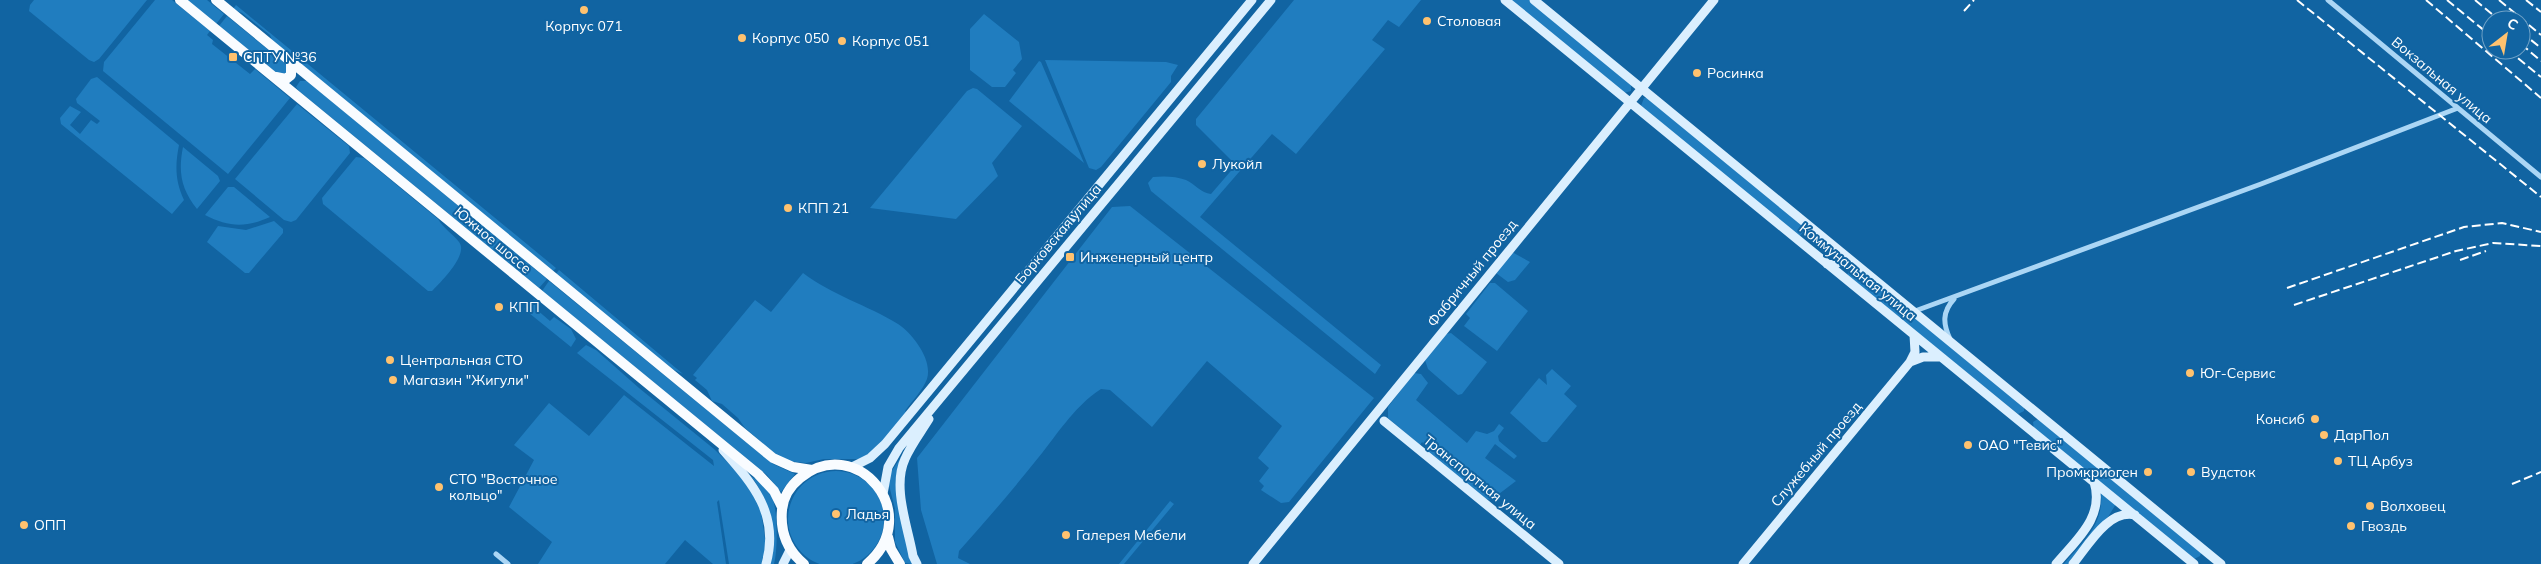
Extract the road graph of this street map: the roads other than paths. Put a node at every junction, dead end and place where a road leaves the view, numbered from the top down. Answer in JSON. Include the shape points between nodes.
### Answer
{"nodes":[{"id":1,"x":180,"y":0,"type":"edge"},
{"id":2,"x":216,"y":0,"type":"edge"},
{"id":3,"x":1252,"y":0,"type":"edge"},
{"id":4,"x":1271,"y":0,"type":"edge"},
{"id":5,"x":1506,"y":0,"type":"edge"},
{"id":6,"x":1534,"y":0,"type":"edge"},
{"id":7,"x":1714,"y":0,"type":"edge"},
{"id":8,"x":2328,"y":0,"type":"edge"},
{"id":9,"x":291,"y":62,"type":"junction"},
{"id":10,"x":306,"y":74,"type":"junction"},
{"id":11,"x":275,"y":77,"type":"junction"},
{"id":12,"x":1641,"y":88,"type":"junction"},
{"id":13,"x":293,"y":92,"type":"junction"},
{"id":14,"x":1630,"y":102,"type":"junction"},
{"id":15,"x":2458,"y":108,"type":"junction"},
{"id":16,"x":2541,"y":177,"type":"edge"},
{"id":17,"x":1101,"y":182,"type":"junction"},
{"id":18,"x":1112,"y":191,"type":"junction"},
{"id":19,"x":1839,"y":252,"type":"junction"},
{"id":20,"x":1827,"y":264,"type":"junction"},
{"id":21,"x":1856,"y":264,"type":"junction"},
{"id":22,"x":1845,"y":278,"type":"junction"},
{"id":23,"x":1956,"y":298,"type":"junction"},
{"id":24,"x":1915,"y":311,"type":"junction"},
{"id":25,"x":1914,"y":335,"type":"junction"},
{"id":26,"x":1951,"y":342,"type":"junction"},
{"id":27,"x":1943,"y":358,"type":"junction"},
{"id":28,"x":1910,"y":362,"type":"junction"},
{"id":29,"x":944,"y":393,"type":"junction"},
{"id":30,"x":2034,"y":410,"type":"junction"},
{"id":31,"x":1384,"y":421,"type":"dead end"},
{"id":32,"x":2023,"y":423,"type":"junction"},
{"id":33,"x":697,"y":425,"type":"junction"},
{"id":34,"x":852,"y":467,"type":"junction"},
{"id":35,"x":812,"y":470,"type":"junction"},
{"id":36,"x":2094,"y":482,"type":"junction"},
{"id":37,"x":883,"y":494,"type":"junction"},
{"id":38,"x":782,"y":507,"type":"junction"},
{"id":39,"x":2135,"y":515,"type":"junction"},
{"id":40,"x":888,"y":537,"type":"junction"},
{"id":41,"x":790,"y":550,"type":"junction"},
{"id":42,"x":2208,"y":553,"type":"junction"},
{"id":43,"x":496,"y":554,"type":"dead end"},
{"id":44,"x":508,"y":564,"type":"edge"},
{"id":45,"x":766,"y":564,"type":"edge"},
{"id":46,"x":783,"y":564,"type":"edge"},
{"id":47,"x":804,"y":564,"type":"edge"},
{"id":48,"x":867,"y":564,"type":"edge"},
{"id":49,"x":900,"y":564,"type":"edge"},
{"id":50,"x":917,"y":564,"type":"edge"},
{"id":51,"x":1253,"y":564,"type":"edge"},
{"id":52,"x":1559,"y":564,"type":"edge"},
{"id":53,"x":1743,"y":564,"type":"edge"},
{"id":54,"x":2056,"y":564,"type":"edge"},
{"id":55,"x":2073,"y":564,"type":"edge"},
{"id":56,"x":2194,"y":564,"type":"edge"},
{"id":57,"x":2199,"y":564,"type":"edge"},
{"id":58,"x":2221,"y":564,"type":"edge"}],
"edges":[{"from":1,"to":11,"type":"main road","name":"Южное шоссе"},
{"from":2,"to":9,"type":"main road","name":"Южное шоссе"},
{"from":3,"to":17,"type":"main road","name":"Борковская улица"},
{"from":4,"to":18,"type":"main road","name":"Борковская улица"},
{"from":5,"to":14,"type":"main road","name":"Коммунальная улица"},
{"from":6,"to":12,"type":"main road","name":"Коммунальная улица"},
{"from":7,"to":12,"type":"main road","name":"Фабричный проезд"},
{"from":8,"to":15,"type":"street","name":"Вокзальная улица"},
{"from":9,"to":10,"type":"main road","name":"Южное шоссе"},
{"from":9,"to":11,"type":"main road","via":[[291,75],[286,79]]},
{"from":10,"to":13,"type":"main road","via":[[294,77],[291,83]]},
{"from":10,"to":35,"type":"main road","name":"Южное шоссе","via":[[773,458],[793,467]]},
{"from":11,"to":13,"type":"main road","name":"Южное шоссе"},
{"from":12,"to":14,"type":"main road","name":"Фабричный проезд"},
{"from":12,"to":19,"type":"main road","name":"Коммунальная улица"},
{"from":13,"to":33,"type":"main road","name":"Южное шоссе"},
{"from":14,"to":20,"type":"main road","name":"Коммунальная улица"},
{"from":14,"to":51,"type":"main road","name":"Фабричный проезд"},
{"from":15,"to":16,"type":"street","name":"Вокзальная улица"},
{"from":15,"to":23,"type":"street"},
{"from":17,"to":18,"type":"main road"},
{"from":17,"to":34,"type":"main road","name":"Борковская улица","via":[[885,444],[870,458]]},
{"from":18,"to":29,"type":"main road","name":"Борковская улица"},
{"from":19,"to":20,"type":"main road","via":[[1839,262]]},
{"from":19,"to":21,"type":"main road","name":"Коммунальная улица"},
{"from":20,"to":22,"type":"main road","name":"Коммунальная улица"},
{"from":21,"to":22,"type":"main road","via":[[1848,266]]},
{"from":21,"to":24,"type":"main road","name":"Коммунальная улица"},
{"from":22,"to":25,"type":"main road","name":"Коммунальная улица"},
{"from":23,"to":24,"type":"street"},
{"from":23,"to":26,"type":"street","via":[[1945,314],[1945,329]]},
{"from":24,"to":26,"type":"main road","name":"Коммунальная улица"},
{"from":25,"to":27,"type":"main road","name":"Коммунальная улица"},
{"from":25,"to":28,"type":"main road","name":"Служебный проезд","via":[[1915,352]]},
{"from":26,"to":30,"type":"main road","name":"Коммунальная улица"},
{"from":27,"to":28,"type":"main road","via":[[1932,355]]},
{"from":27,"to":32,"type":"main road","name":"Коммунальная улица"},
{"from":28,"to":53,"type":"main road","name":"Служебный проезд"},
{"from":29,"to":37,"type":"main road","name":"Борковская улица","via":[[896,453],[884,479]]},
{"from":29,"to":50,"type":"main road","via":[[904,460],[900,474],[902,500]]},
{"from":30,"to":32,"type":"main road"},
{"from":30,"to":42,"type":"main road","name":"Коммунальная улица"},
{"from":31,"to":52,"type":"main road","name":"Транспортная улица"},
{"from":32,"to":36,"type":"main road","name":"Коммунальная улица"},
{"from":33,"to":38,"type":"main road","name":"Южное шоссе","via":[[766,482]]},
{"from":33,"to":45,"type":"main road","via":[[721,447],[762,501],[770,541]]},
{"from":34,"to":35,"type":"main road","via":[[828,465]]},
{"from":34,"to":37,"type":"main road","via":[[871,478]]},
{"from":35,"to":38,"type":"main road","via":[[794,484]]},
{"from":36,"to":39,"type":"main road","name":"Коммунальная улица"},
{"from":36,"to":54,"type":"main road","via":[[2098,504],[2093,518]]},
{"from":37,"to":40,"type":"main road","via":[[890,518]]},
{"from":38,"to":41,"type":"main road","via":[[782,532]]},
{"from":39,"to":55,"type":"main road","via":[[2124,514],[2110,521]]},
{"from":39,"to":56,"type":"main road","name":"Коммунальная улица"},
{"from":40,"to":48,"type":"main road","via":[[879,553]]},
{"from":40,"to":49,"type":"main road"},
{"from":41,"to":46,"type":"main road"},
{"from":41,"to":47,"type":"main road"},
{"from":42,"to":57,"type":"main road"},
{"from":42,"to":58,"type":"main road","name":"Коммунальная улица"},
{"from":43,"to":44,"type":"street"}]}
